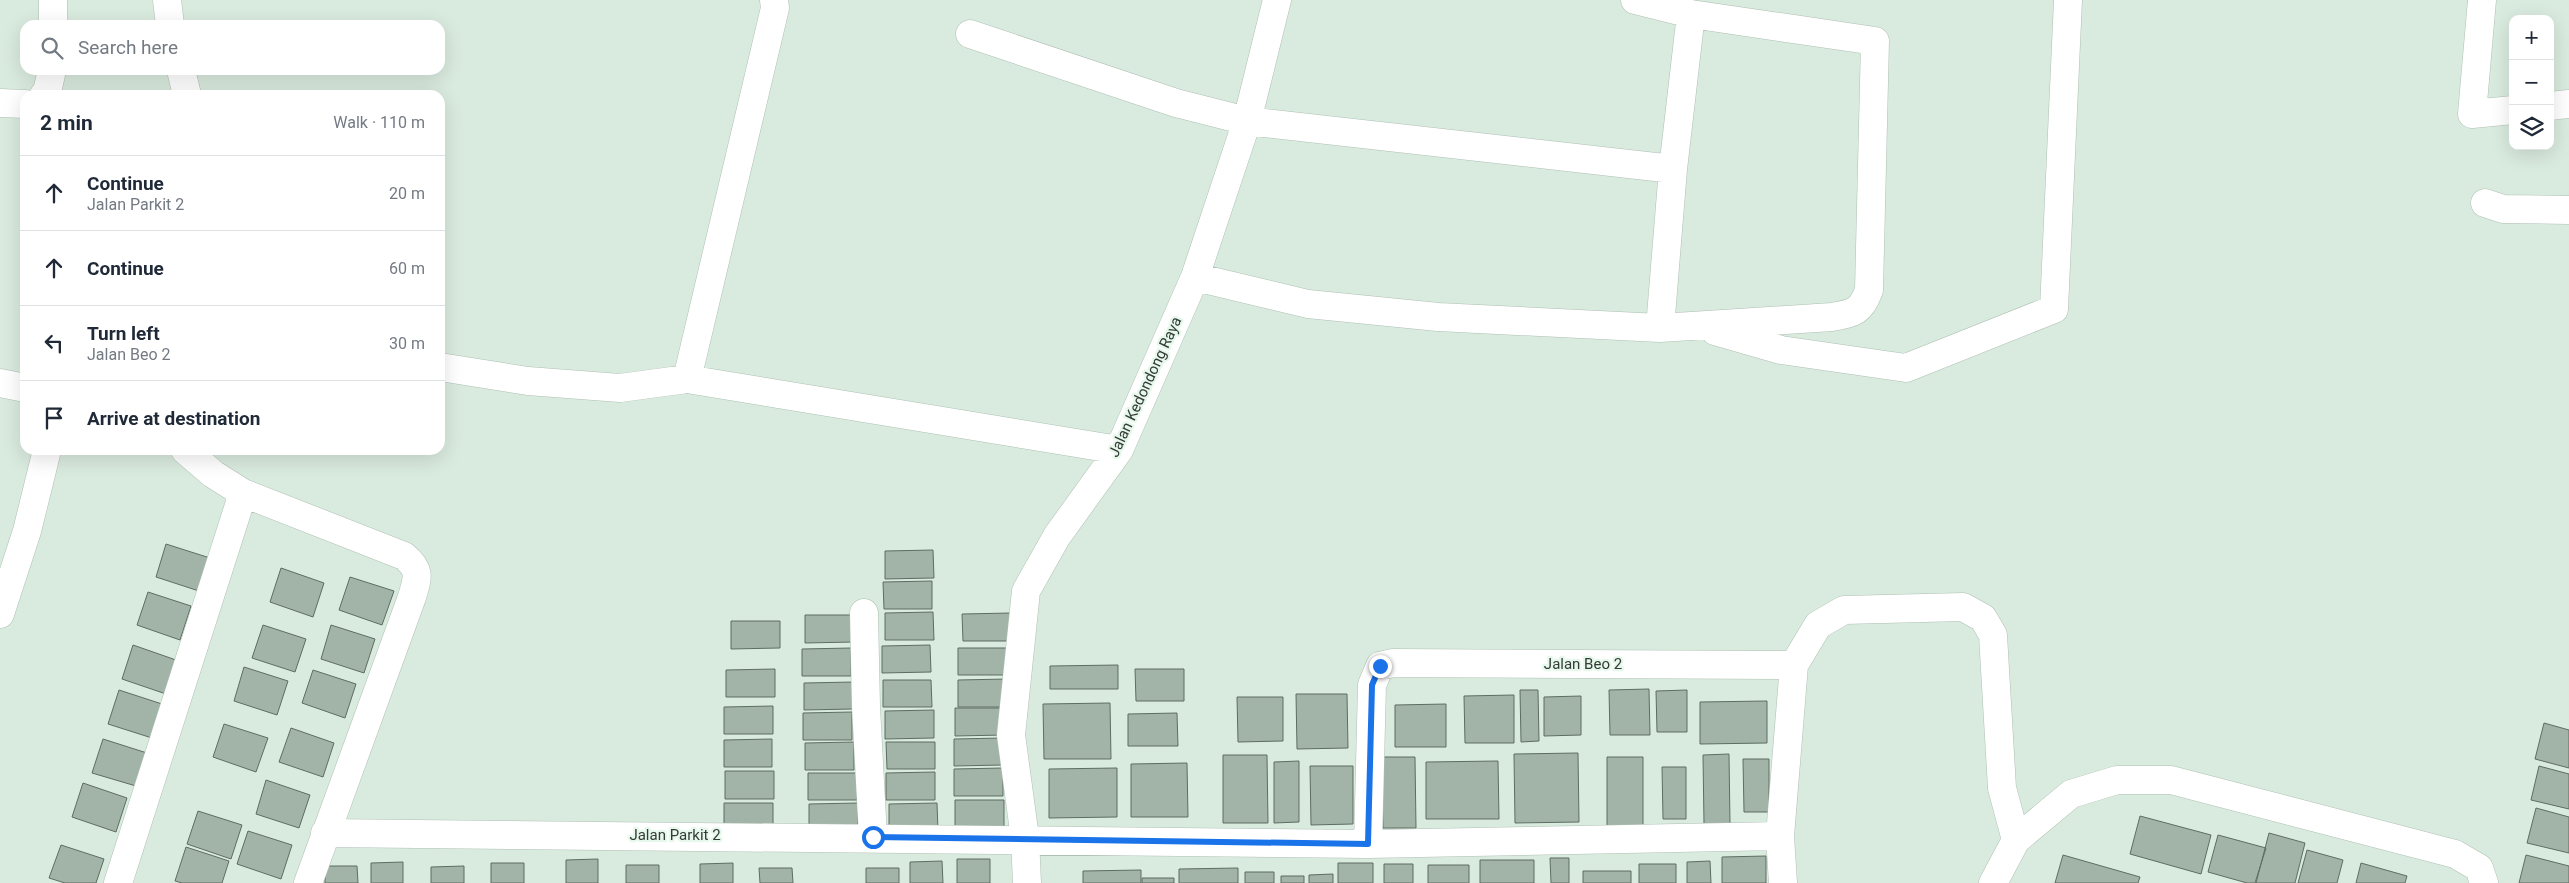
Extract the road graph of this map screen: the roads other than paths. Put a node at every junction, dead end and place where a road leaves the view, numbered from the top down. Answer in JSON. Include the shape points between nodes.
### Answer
{"nodes":[{"id":1,"x":53,"y":0,"type":"edge"},
{"id":2,"x":167,"y":0,"type":"edge"},
{"id":3,"x":774,"y":0,"type":"edge"},
{"id":4,"x":1277,"y":0,"type":"edge"},
{"id":5,"x":1635,"y":0,"type":"edge"},
{"id":6,"x":2068,"y":0,"type":"edge"},
{"id":7,"x":2482,"y":0,"type":"edge"},
{"id":8,"x":1742,"y":10,"type":"edge"},
{"id":9,"x":1691,"y":14,"type":"junction"},
{"id":10,"x":53,"y":20,"type":"edge"},
{"id":11,"x":169,"y":20,"type":"edge"},
{"id":12,"x":970,"y":34,"type":"dead end"},
{"id":13,"x":51,"y":75,"type":"edge"},
{"id":14,"x":182,"y":75,"type":"edge"},
{"id":15,"x":47,"y":90,"type":"edge"},
{"id":16,"x":187,"y":90,"type":"edge"},
{"id":17,"x":0,"y":103,"type":"edge"},
{"id":18,"x":20,"y":104,"type":"edge"},
{"id":19,"x":2569,"y":104,"type":"edge"},
{"id":20,"x":2554,"y":106,"type":"edge"},
{"id":21,"x":2509,"y":110,"type":"edge"},
{"id":22,"x":1247,"y":121,"type":"junction"},
{"id":23,"x":1673,"y":169,"type":"junction"},
{"id":24,"x":2484,"y":203,"type":"dead end"},
{"id":25,"x":2569,"y":210,"type":"edge"},
{"id":26,"x":1195,"y":277,"type":"junction"},
{"id":27,"x":1695,"y":325,"type":"junction"},
{"id":28,"x":1660,"y":328,"type":"junction"},
{"id":29,"x":445,"y":368,"type":"edge"},
{"id":30,"x":686,"y":380,"type":"junction"},
{"id":31,"x":0,"y":383,"type":"edge"},
{"id":32,"x":20,"y":387,"type":"edge"},
{"id":33,"x":1119,"y":450,"type":"junction"},
{"id":34,"x":46,"y":455,"type":"edge"},
{"id":35,"x":191,"y":455,"type":"edge"},
{"id":36,"x":244,"y":493,"type":"junction"},
{"id":37,"x":864,"y":613,"type":"dead end"},
{"id":38,"x":0,"y":614,"type":"edge"},
{"id":39,"x":1794,"y":665,"type":"junction"},
{"id":40,"x":325,"y":833,"type":"junction"},
{"id":41,"x":1780,"y":836,"type":"junction"},
{"id":42,"x":873,"y":837,"type":"junction"},
{"id":43,"x":1024,"y":838,"type":"junction"},
{"id":44,"x":2016,"y":840,"type":"junction"},
{"id":45,"x":1368,"y":844,"type":"junction"},
{"id":46,"x":118,"y":883,"type":"edge"},
{"id":47,"x":308,"y":883,"type":"edge"},
{"id":48,"x":1027,"y":883,"type":"edge"},
{"id":49,"x":1783,"y":883,"type":"edge"},
{"id":50,"x":1992,"y":883,"type":"edge"},
{"id":51,"x":2484,"y":883,"type":"edge"}],
"edges":[{"from":1,"to":10,"type":"street"},
{"from":2,"to":11,"type":"street"},
{"from":3,"to":30,"type":"street","via":[[775,8]]},
{"from":4,"to":22,"type":"street","name":"Jalan Kedondong Raya"},
{"from":5,"to":9,"type":"street"},
{"from":6,"to":27,"type":"street","via":[[2054,309],[1906,368],[1781,350]]},
{"from":7,"to":21,"type":"street","via":[[2472,114]]},
{"from":8,"to":9,"type":"street"},
{"from":8,"to":27,"type":"street","via":[[1875,41],[1869,290],[1864,305],[1845,315]]},
{"from":9,"to":23,"type":"street"},
{"from":12,"to":22,"type":"street","via":[[1176,103]]},
{"from":13,"to":15,"type":"street"},
{"from":14,"to":16,"type":"street"},
{"from":17,"to":18,"type":"street"},
{"from":19,"to":20,"type":"street"},
{"from":22,"to":23,"type":"street"},
{"from":22,"to":26,"type":"street","name":"Jalan Kedondong Raya"},
{"from":23,"to":28,"type":"street"},
{"from":24,"to":25,"type":"street","via":[[2503,209]]},
{"from":26,"to":28,"type":"street","via":[[1308,304],[1438,317]]},
{"from":26,"to":33,"type":"street","name":"Jalan Kedondong Raya"},
{"from":27,"to":28,"type":"street"},
{"from":29,"to":30,"type":"street","via":[[528,381],[620,388]]},
{"from":30,"to":33,"type":"street"},
{"from":31,"to":32,"type":"street"},
{"from":33,"to":43,"type":"street","name":"Jalan Kedondong Raya","via":[[1057,536],[1026,592],[1012,735]]},
{"from":34,"to":38,"type":"street","via":[[27,531]]},
{"from":35,"to":36,"type":"street","via":[[213,474]]},
{"from":36,"to":40,"type":"street","via":[[404,556],[414,565],[418,577]]},
{"from":36,"to":46,"type":"street"},
{"from":37,"to":42,"type":"street"},
{"from":39,"to":41,"type":"street"},
{"from":39,"to":44,"type":"street","via":[[1818,625],[1844,610],[1963,607],[1983,618],[1993,635],[2002,788]]},
{"from":39,"to":45,"type":"street","name":"Jalan Beo 2","via":[[1394,662],[1380,666],[1372,685]]},
{"from":40,"to":42,"type":"street","name":"Jalan Parkit 2"},
{"from":40,"to":47,"type":"street"},
{"from":41,"to":45,"type":"street","name":"Jalan Parkit 2"},
{"from":41,"to":49,"type":"street"},
{"from":42,"to":43,"type":"street","name":"Jalan Parkit 2"},
{"from":43,"to":45,"type":"street","name":"Jalan Parkit 2"},
{"from":43,"to":48,"type":"street","name":"Jalan Kedondong Raya"},
{"from":44,"to":50,"type":"street"},
{"from":44,"to":51,"type":"street","via":[[2071,794],[2117,780],[2171,780],[2455,854],[2479,868]]}]}
